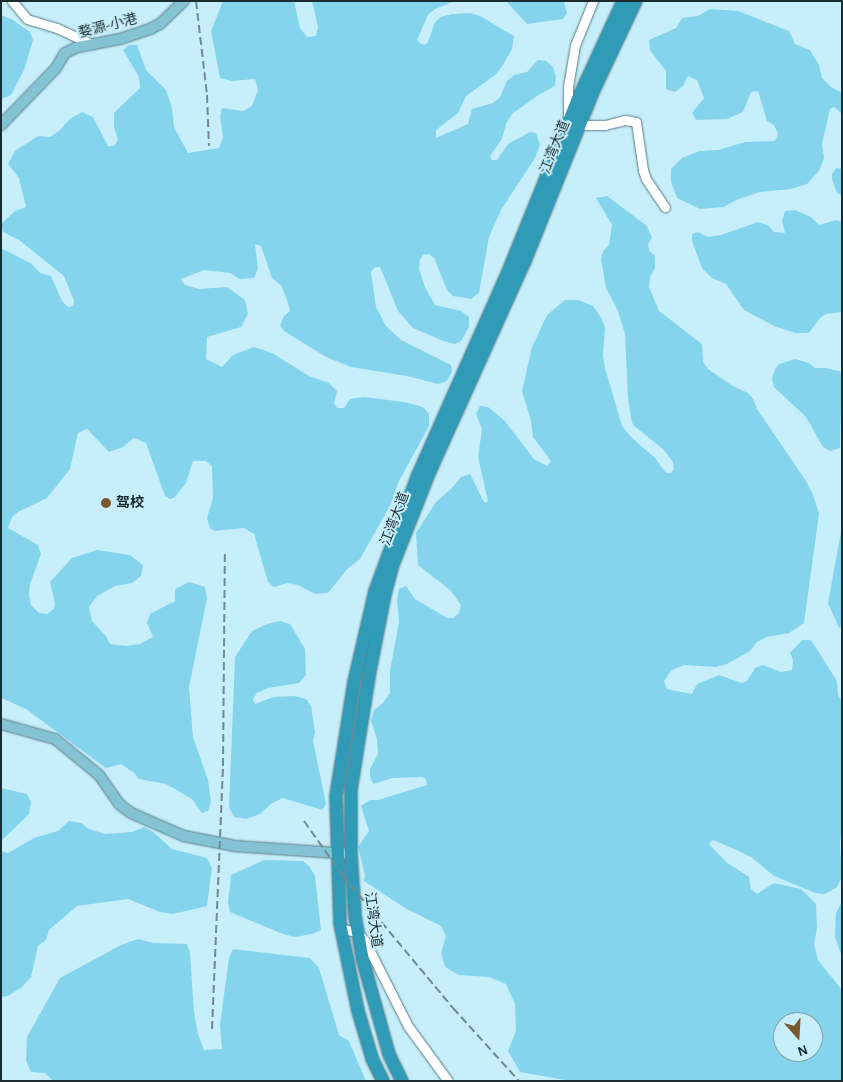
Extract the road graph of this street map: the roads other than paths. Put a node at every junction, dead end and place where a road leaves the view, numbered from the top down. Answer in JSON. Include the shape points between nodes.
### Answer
{"nodes":[{"id":1,"x":12,"y":1,"type":"edge"},
{"id":2,"x":184,"y":1,"type":"edge"},
{"id":3,"x":593,"y":1,"type":"edge"},
{"id":4,"x":623,"y":1,"type":"edge"},
{"id":5,"x":636,"y":1,"type":"edge"},
{"id":6,"x":91,"y":44,"type":"junction"},
{"id":7,"x":575,"y":120,"type":"junction"},
{"id":8,"x":1,"y":125,"type":"edge"},
{"id":9,"x":665,"y":207,"type":"dead end"},
{"id":10,"x":1,"y":724,"type":"edge"},
{"id":11,"x":336,"y":854,"type":"junction"},
{"id":12,"x":351,"y":854,"type":"junction"},
{"id":13,"x":341,"y":928,"type":"junction"},
{"id":14,"x":358,"y":933,"type":"junction"},
{"id":15,"x":383,"y":1081,"type":"edge"},
{"id":16,"x":402,"y":1081,"type":"edge"},
{"id":17,"x":448,"y":1081,"type":"edge"}],
"edges":[{"from":1,"to":6,"type":"street","via":[[27,19]]},
{"from":2,"to":6,"type":"main road","name":"婺源-小港","via":[[150,30]]},
{"from":3,"to":7,"type":"street","via":[[575,44],[568,87],[567,111]]},
{"from":4,"to":7,"type":"highway","name":"江湾大道"},
{"from":5,"to":7,"type":"highway","name":"江湾大道"},
{"from":6,"to":8,"type":"main road","name":"婺源-小港","via":[[65,53],[56,68]]},
{"from":7,"to":9,"type":"street","via":[[605,125],[632,119],[636,122],[643,170]]},
{"from":7,"to":11,"type":"highway","name":"江湾大道","via":[[418,475],[382,568],[354,682],[336,796]]},
{"from":7,"to":12,"type":"highway","name":"江湾大道","via":[[525,261],[430,471],[392,567],[369,676],[351,789]]},
{"from":10,"to":11,"type":"main road","via":[[55,739],[99,775],[119,804],[131,813],[184,836],[235,846]]},
{"from":11,"to":12,"type":"main road"},
{"from":11,"to":13,"type":"highway","name":"江湾大道"},
{"from":12,"to":14,"type":"highway","name":"江湾大道"},
{"from":13,"to":14,"type":"street"},
{"from":13,"to":15,"type":"highway","name":"江湾大道","via":[[358,1011],[372,1058]]},
{"from":14,"to":16,"type":"highway","name":"江湾大道","via":[[374,1005]]},
{"from":14,"to":17,"type":"street","via":[[381,970],[408,1026]]}]}
